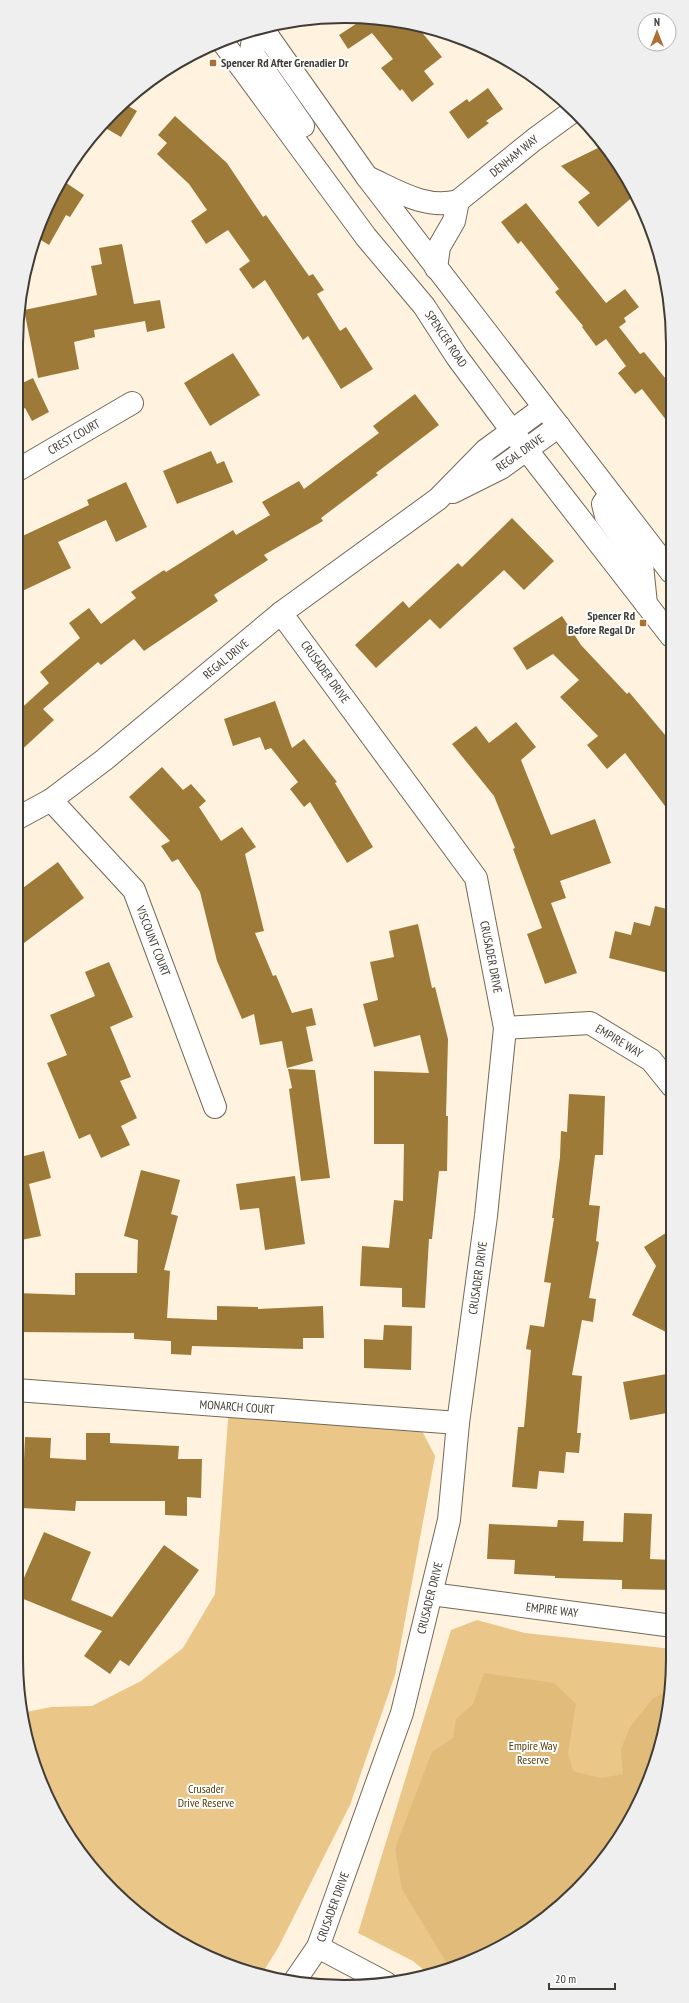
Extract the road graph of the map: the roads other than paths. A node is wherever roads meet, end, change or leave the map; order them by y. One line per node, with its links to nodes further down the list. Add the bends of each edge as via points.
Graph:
1 (266, 34): 4 (street); 6 (street, via 253,39 251,51 363,209)
2 (225, 45): 6 (street, SPENCER ROAD)
3 (569, 114): 5 (street, DENHAM WAY)
4 (367, 178): 5 (street, via 420,201 449,204); 7 (street)
5 (458, 202): 7 (street, via 454,221 439,247)
6 (366, 237): 11 (street, SPENCER ROAD, via 424,306 457,357)
7 (436, 268): 9 (street)
8 (132, 403): 13 (street, CREST COURT)
9 (543, 408): 10 (street); 11 (street, REGAL DRIVE)
10 (559, 426): 12 (street, REGAL DRIVE); 14 (street)
11 (512, 431): 12 (street, SPENCER ROAD); 15 (street, REGAL DRIVE, via 486,450)
12 (526, 449): 15 (street, REGAL DRIVE, via 501,468); 17 (street, SPENCER ROAD)
13 (23, 467)
14 (610, 494): 16 (street); 17 (street, via 603,504 606,516 642,565)
15 (438, 499): 18 (street, REGAL DRIVE)
16 (666, 566)
17 (646, 604): 19 (street, SPENCER ROAD)
18 (281, 613): 20 (street, REGAL DRIVE, via 104,760); 22 (street, CRUSADER DRIVE, via 476,878)
19 (666, 630)
20 (51, 800): 21 (street, REGAL DRIVE); 24 (street, VISCOUNT COURT, via 134,890)
21 (23, 815)
22 (505, 1028): 23 (street, EMPIRE WAY, via 590,1023 651,1060); 26 (street, CRUSADER DRIVE, via 486,1216)
23 (666, 1079)
24 (215, 1107)
25 (23, 1391): 26 (street, MONARCH COURT)
26 (458, 1423): 27 (street, CRUSADER DRIVE, via 449,1520)
27 (431, 1594): 28 (street, EMPIRE WAY); 29 (street, CRUSADER DRIVE, via 402,1713)
28 (666, 1625)
29 (318, 1947): 30 (street, CRUSADER DRIVE); 31 (street)
30 (298, 1976)
31 (376, 1978)

